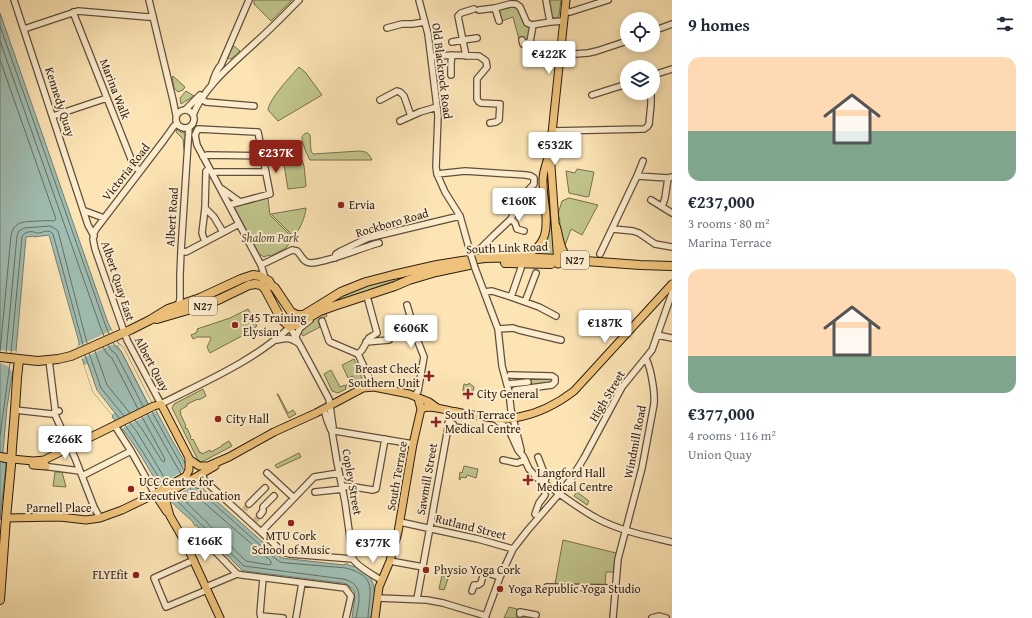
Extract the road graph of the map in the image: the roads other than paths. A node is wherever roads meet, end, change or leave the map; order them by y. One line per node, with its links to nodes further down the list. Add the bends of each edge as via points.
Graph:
1 (14, 0): 21 (street, Kennedy Quay)
2 (149, 0): 12 (street)
3 (248, 0): 31 (street)
4 (299, 0): 33 (street)
5 (420, 0): 15 (street, Old Blackrock Road)
6 (546, 0): 16 (street)
7 (566, 0): 10 (main road)
8 (608, 0): 10 (street, via 570,12)
9 (496, 8): 13 (street); 18 (street, via 516,4 527,23); 23 (street, via 461,13 459,15)
10 (565, 11): 14 (main road)
11 (73, 12): 12 (street); 21 (street); 39 (street, Marina Walk)
12 (153, 16): 41 (street)
13 (499, 21)
14 (564, 21): 16 (street); 28 (main road)
15 (425, 22): 19 (street); 30 (street, Old Blackrock Road)
16 (550, 22): 18 (street)
17 (672, 24): 20 (street)
18 (533, 25): 24 (street, via 530,42 523,44)
19 (387, 28)
20 (660, 28)
21 (24, 29): 49 (street, Kennedy Quay)
22 (477, 38): 23 (street)
23 (463, 40): 25 (street); 29 (street)
24 (522, 40)
25 (452, 42)
26 (620, 43): 28 (street, via 598,51)
27 (452, 55): 29 (street); 30 (street); 35 (street)
28 (561, 55): 55 (main road)
29 (466, 56): 52 (street, via 477,55 486,61 486,69 477,79 478,101 500,105 499,120)
30 (431, 57): 45 (street, Old Blackrock Road)
31 (221, 65): 33 (street); 37 (street)
32 (672, 69): 34 (street)
33 (225, 71): 37 (street)
34 (660, 73)
35 (452, 75)
36 (620, 86): 38 (street)
37 (210, 87): 40 (street)
38 (592, 95)
39 (107, 98): 49 (street); 61 (street, Marina Walk, via 133,164)
40 (200, 98): 44 (street, via 206,102); 46 (street); 48 (street)
41 (173, 100): 46 (street); 47 (street)
42 (380, 100): 50 (street, via 400,92)
43 (652, 100): 55 (street, via 649,124 644,129)
44 (254, 106)
45 (437, 107): 50 (street); 64 (street, Old Blackrock Road)
46 (184, 110): 47 (street); 48 (street, via 190,111)
47 (176, 115): 53 (street)
48 (193, 115): 54 (street, via 193,123)
49 (53, 116): 73 (street, Kennedy Quay)
50 (411, 116): 51 (street)
51 (400, 121)
52 (490, 123)
53 (177, 124): 54 (street); 61 (street, Victoria Road)
54 (188, 129): 56 (street); 87 (street, Albert Road)
55 (552, 131): 57 (main road)
56 (195, 135): 58 (street, via 198,129 258,132); 59 (street)
57 (550, 152): 79 (main road); 90 (main road, via 543,179 545,234 538,247 529,254)
58 (264, 156): 59 (street); 63 (street)
59 (203, 157): 62 (street)
60 (643, 161): 65 (street)
61 (140, 171): 76 (street, Victoria Road)
62 (211, 171): 63 (street); 67 (street); 72 (street, via 206,171)
63 (266, 172): 69 (street, via 270,194)
64 (437, 174): 75 (street, Old Blackrock Road); 77 (street, via 465,171 531,176 534,182 520,199)
65 (637, 176): 66 (street); 80 (street)
66 (670, 177): 71 (street)
67 (220, 188): 69 (street); 70 (street)
68 (651, 200): 71 (street)
69 (240, 202): 70 (street)
70 (229, 205): 78 (street)
71 (662, 207): 74 (street)
72 (205, 208): 82 (street); 84 (street, via 202,233)
73 (85, 211): 76 (street); 83 (street, Kennedy Quay)
74 (672, 213)
75 (460, 216): 88 (street, Old Blackrock Road); 91 (street, Rockboro Road, via 368,238 336,254)
76 (104, 218): 83 (street, Victoria Road)
77 (510, 219): 81 (street, via 515,222 517,229); 88 (street, via 480,249)
78 (239, 224): 82 (street); 94 (street)
79 (556, 227): 92 (highway, N27, via 563,252); 93 (main road)
80 (613, 229): 86 (street, via 633,231 655,244); 89 (street)
81 (524, 231)
82 (223, 232): 84 (street)
83 (94, 236): 115 (street, Albert Quay East)
84 (205, 242): 87 (street, via 186,252)
85 (379, 243): 91 (street)
86 (672, 247)
87 (181, 251): 107 (street, Albert Road)
88 (471, 254): 102 (street, Old Blackrock Road, bridge)
89 (600, 254)
90 (519, 257): 93 (highway, South Link Road / N27); 109 (highway, South Link Road / N27, via 478,259 393,274 340,292)
91 (335, 258): 94 (street, via 309,263 294,250)
92 (572, 260): 93 (highway, South Link Road / N27); 95 (highway, South Link Road / N27)
93 (558, 261): 97 (highway, N27); 110 (highway, N27, via 478,263 436,272 334,306)
94 (261, 265): 99 (street); 99 (street, via 258,270)
95 (672, 266)
96 (521, 268): 103 (street)
97 (672, 270)
98 (536, 273): 105 (street)
99 (261, 277): 100 (highway); 107 (highway, N27, via 249,276)
100 (271, 284): 109 (highway, via 291,312 297,315); 113 (highway)
101 (672, 285): 108 (street, High Street); 144 (main road, via 574,391 544,410)
102 (484, 292): 103 (street, via 492,291); 114 (street, Old Blackrock Road)
103 (511, 297): 105 (street)
104 (368, 300): 122 (street, via 377,333)
105 (525, 302): 111 (street)
106 (407, 305): 135 (street, via 424,357)
107 (178, 309): 113 (highway, N27, via 213,302 253,284 265,289 281,319); 115 (highway, N27)
108 (669, 310): 116 (street, High Street)
109 (304, 314): 113 (highway, N27)
110 (313, 316): 113 (highway, N27); 117 (street, via 300,328)
111 (556, 316)
112 (322, 321): 124 (street, via 330,342)
113 (290, 327): 117 (street, Copley Street); 121 (street)
114 (498, 328): 120 (street, via 513,328); 131 (street, Old Blackrock Road, via 502,366)
115 (121, 335): 128 (highway, N27, via 80,353); 136 (street, Albert Quay, via 130,347)
116 (657, 335): 118 (street); 127 (street, High Street)
117 (296, 336): 123 (street, Copley Street)
118 (672, 338)
119 (389, 340): 122 (street)
120 (561, 340)
121 (274, 341): 123 (street, via 287,338); 136 (street, via 218,375)
122 (366, 342): 124 (street)
123 (300, 344): 137 (street, Copley Street, via 329,398)
124 (358, 354): 132 (street)
125 (0, 357): 126 (highway, N27)
126 (17, 359): 128 (highway, N27); 140 (highway)
127 (646, 359): 172 (street, High Street, via 622,387 584,458); 184 (street, Windmill Road, via 654,404 642,468)
128 (49, 360): 142 (street)
129 (510, 376): 130 (street)
130 (528, 379): 131 (street); 133 (street); 133 (street, via 553,376 555,378 552,385)
131 (507, 384): 144 (street, Old Blackrock Road)
132 (372, 387): 135 (main road); 137 (main road, via 363,388)
133 (528, 388): 134 (street)
134 (515, 390)
135 (417, 397): 138 (main road); 139 (main road, South Terrace)
136 (157, 405): 146 (main road); 159 (main road)
137 (327, 407): 148 (street, Copley Street, via 327,420); 155 (main road)
138 (436, 407): 139 (main road); 141 (main road)
139 (421, 409): 151 (main road, South Terrace)
140 (15, 410): 142 (street, via 52,414); 157 (highway, via 12,447)
141 (451, 411): 143 (main road); 145 (street, Sawmill Street)
142 (57, 412): 153 (street, via 56,417)
143 (494, 418): 144 (main road); 158 (street, via 509,430)
144 (513, 418): 158 (street, Old Blackrock Road)
145 (451, 424): 147 (street); 183 (street, Sawmill Street)
146 (117, 425): 153 (main road); 154 (street)
147 (480, 431)
148 (332, 432): 149 (street); 152 (street, Copley Street)
149 (342, 432): 150 (street); 152 (street)
150 (385, 439): 151 (street); 168 (street, via 376,489)
151 (413, 444): 182 (main road, South Terrace)
152 (334, 446): 164 (street, Copley Street)
153 (70, 447): 161 (main road); 162 (street)
154 (131, 451): 162 (street); 171 (street)
155 (229, 457): 159 (main road, via 204,467); 165 (main road)
156 (538, 457): 166 (street, via 546,478)
157 (6, 458): 161 (main road, via 21,462); 180 (highway)
158 (524, 458): 160 (street, via 517,463); 166 (street, via 529,469)
159 (189, 460): 170 (main road, via 186,476)
160 (503, 460)
161 (45, 463): 162 (street, via 50,467)
162 (81, 473): 181 (street)
163 (267, 473): 175 (street)
164 (339, 473): 168 (street, Copley Street); 175 (street, via 314,477)
165 (202, 474): 170 (main road); 185 (street, via 205,481 254,522)
166 (544, 483): 172 (street)
167 (265, 488): 176 (street)
168 (342, 488): 169 (street); 189 (street, Copley Street)
169 (315, 492)
170 (164, 493): 171 (main road, Parnell Place); 178 (main road)
171 (155, 494): 178 (main road); 181 (main road, Parnell Place)
172 (559, 494): 179 (street, High Street); 184 (street, via 599,520)
173 (545, 495): 179 (street, via 535,514)
174 (274, 496): 177 (street, via 263,507)
175 (294, 498): 185 (street)
176 (250, 504)
177 (260, 515)
178 (170, 516): 190 (main road)
179 (539, 517): 188 (street, High Street)
180 (6, 518): 181 (main road, Parnell Place); 204 (highway)
181 (100, 518)
182 (400, 522): 183 (street, Rutland Street); 191 (main road, South Terrace)
183 (430, 529): 188 (street, Rutland Street); 192 (street, Sawmill Street)
184 (626, 530): 186 (street); 200 (street, Windmill Road, via 618,560)
185 (261, 532): 189 (street, via 287,554)
186 (672, 542)
187 (213, 549): 193 (street)
188 (513, 549): 194 (street, High Street)
189 (353, 559): 196 (street)
190 (194, 560): 199 (main road); 199 (street, via 154,578 166,607)
191 (392, 561): 192 (street); 196 (main road, South Terrace)
192 (423, 567): 203 (street, Sawmill Street)
193 (237, 574): 195 (street); 199 (street)
194 (500, 577): 201 (street, via 484,572 481,583 476,584); 208 (street, High Street)
195 (263, 578): 197 (street); 207 (street)
196 (381, 580): 202 (main road, South Terrace)
197 (302, 583): 211 (street); 212 (street, via 347,589 350,596)
198 (547, 586): 200 (street)
199 (206, 588): 209 (main road)
200 (615, 588): 214 (street, Windmill Road)
201 (472, 591)
202 (378, 598): 203 (street); 213 (main road, South Terrace)
203 (417, 599): 208 (street, via 443,603)
204 (0, 600)
205 (520, 614): 206 (street)
206 (534, 616)
207 (261, 617): 210 (street)
208 (486, 617)
209 (220, 618)
210 (283, 618)
211 (296, 618)
212 (346, 618)
213 (375, 618)
214 (613, 618)
215 (652, 618): 216 (street)
216 (666, 618)

